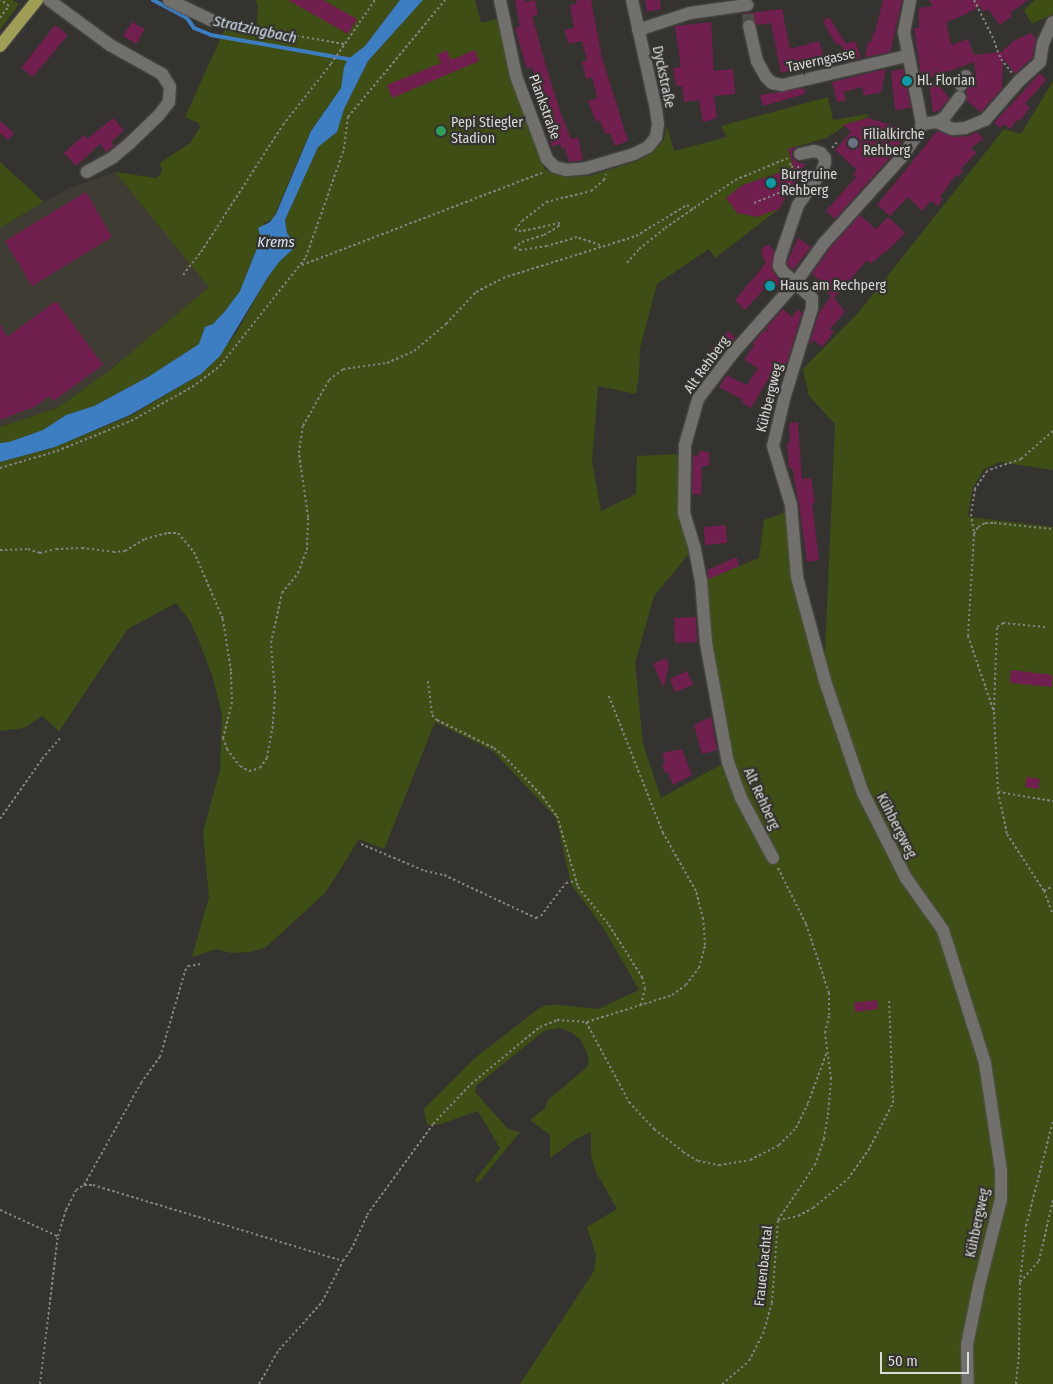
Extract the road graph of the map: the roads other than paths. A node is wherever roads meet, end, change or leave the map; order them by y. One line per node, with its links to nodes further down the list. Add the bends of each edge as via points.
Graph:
1 (37, 0): 11 (main road)
2 (49, 0): 18 (street, via 110,45 162,74 170,87 169,102 159,115 130,143)
3 (169, 0): 8 (street)
4 (500, 0): 17 (street, Plankstraße, via 516,76 547,159 552,165 566,170)
5 (632, 0): 10 (street, Dyckstraße)
6 (910, 0): 12 (street, via 904,32)
7 (748, 11): 10 (street, via 690,14); 12 (street, Taverngasse, via 757,61 772,83 782,85)
8 (211, 20)
9 (1053, 22): 14 (street, via 1040,62 985,120 953,129)
10 (638, 30): 17 (street, Dyckstraße, via 656,109 656,137 648,147)
11 (0, 46)
12 (907, 56): 15 (street)
13 (962, 86): 14 (street, via 944,118)
14 (937, 122): 15 (street)
15 (922, 124): 19 (street, Alt Rehberg, via 902,157 824,243)
16 (794, 157): 19 (street, Kühbergweg, via 814,151 825,158 822,171 798,204 780,258 779,266)
17 (609, 162)
18 (87, 172)
19 (796, 282): 20 (street, Alt Rehberg, via 732,354 698,399 685,445 684,512 701,581 706,643 728,763 741,798); 21 (street, Kühbergweg, via 812,298 812,308 773,446 791,505 797,577 824,681 863,793 906,878 943,930 976,1033 992,1112 1001,1170 1001,1199 967,1345)
20 (773, 858)
21 (968, 1384)

